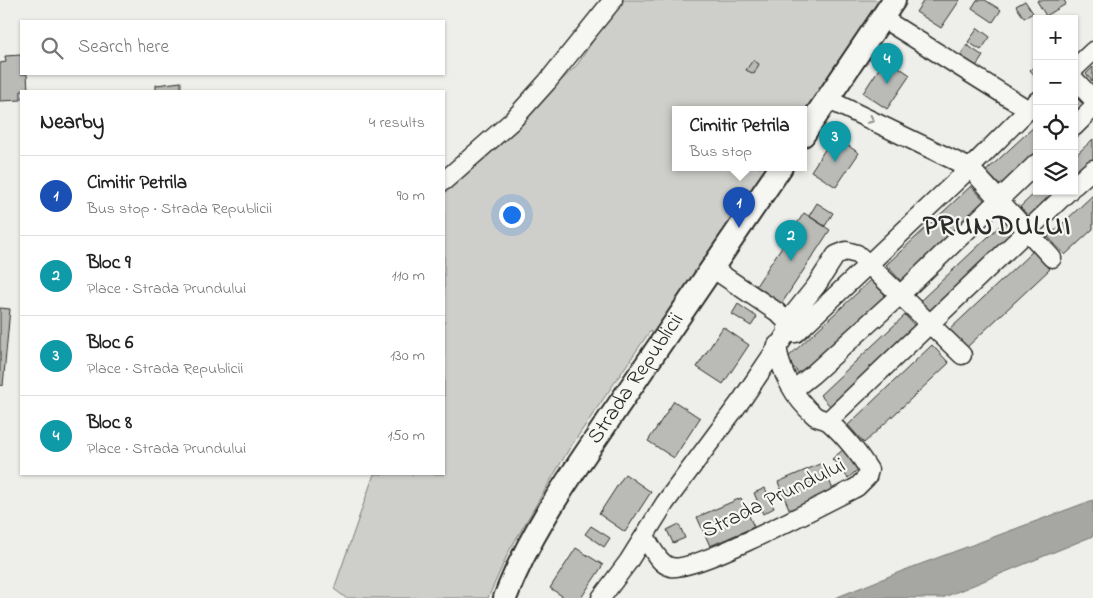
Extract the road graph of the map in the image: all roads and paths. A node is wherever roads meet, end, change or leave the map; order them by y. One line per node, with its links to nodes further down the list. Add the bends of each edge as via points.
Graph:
1 (613, 0): 16 (street, via 512,121)
2 (888, 9): 6 (main road); 8 (street)
3 (1093, 51): 4 (street)
4 (1078, 65)
5 (1078, 83): 7 (street)
6 (827, 99): 11 (main road); 12 (street, one-way to 12)
7 (1093, 99)
8 (1032, 105): 12 (street)
9 (1093, 108): 10 (street)
10 (1078, 123)
11 (807, 128)
12 (970, 168): 19 (street); 22 (street)
13 (1033, 168): 19 (street)
14 (1093, 169): 17 (street)
15 (778, 171): 23 (main road, Strada Republicii)
16 (445, 180)
17 (1078, 182)
18 (1065, 195): 20 (street, Strada Prundului)
19 (1000, 200): 20 (street); 24 (street)
20 (1027, 230): 21 (street); 25 (street, Strada Prundului)
21 (1052, 258)
22 (868, 264): 24 (street); 26 (street, via 796,333); 26 (street, via 857,254 846,251 836,255)
23 (712, 268): 26 (street, via 777,312); 31 (main road, Strada Republicii, via 545,516 520,560)
24 (900, 295): 25 (street); 28 (street)
25 (929, 323): 27 (street); 29 (street, Strada Prundului)
26 (784, 333): 28 (street, Strada Prundului, via 779,362); 30 (street, via 743,398)
27 (962, 355)
28 (793, 390): 29 (street, Strada Prundului, via 817,418)
29 (828, 421): 30 (street, Strada Prundului, via 860,455 869,470 867,478 857,487 752,539 686,566 672,567 663,562)
30 (645, 536): 32 (street)
31 (504, 598)
32 (601, 598)

